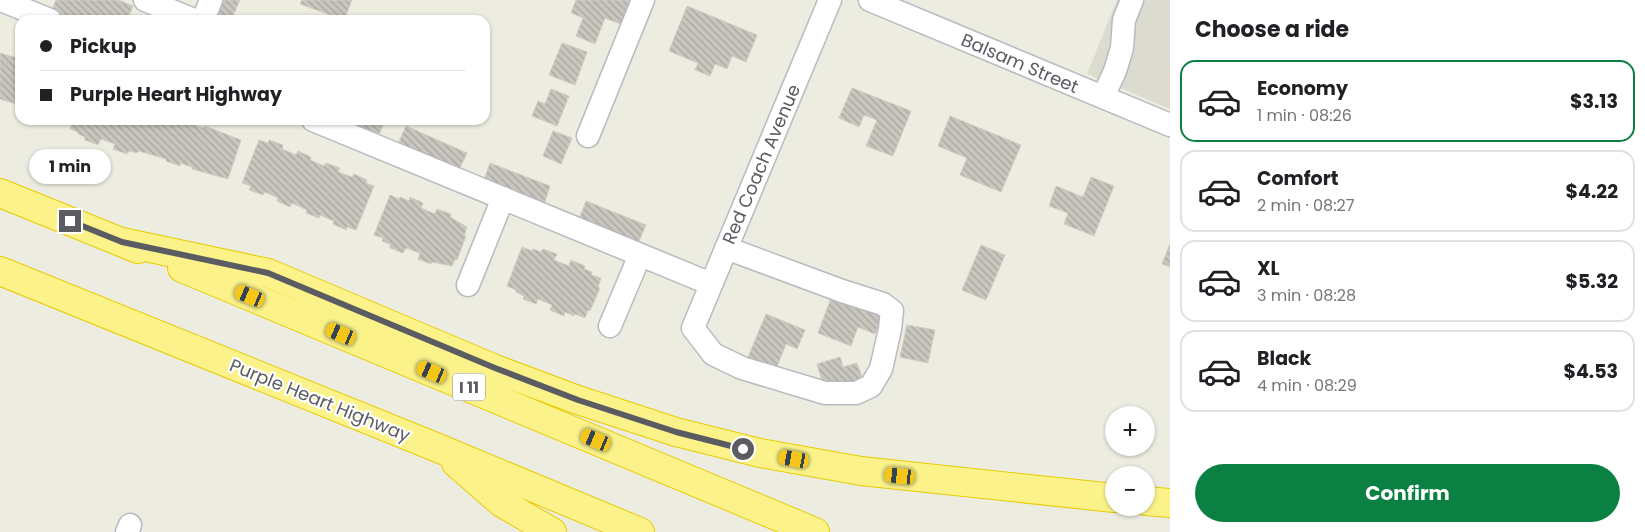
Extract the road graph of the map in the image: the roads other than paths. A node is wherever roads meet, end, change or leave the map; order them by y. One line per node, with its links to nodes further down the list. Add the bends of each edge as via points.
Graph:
1 (1, 0): 8 (street)
2 (145, 0): 9 (street)
3 (211, 0): 10 (street)
4 (643, 0): 14 (street)
5 (830, 0): 18 (street, Red Coach Avenue)
6 (870, 0): 11 (street, Balsam Street)
7 (1132, 0): 11 (street, via 1124,20 1122,48)
8 (38, 15)
9 (182, 15)
10 (205, 15)
11 (1103, 98): 13 (street, Balsam Street)
12 (325, 125): 16 (street)
13 (1170, 125)
14 (588, 136)
15 (0, 193): 17 (highway, I 11)
16 (502, 198): 19 (street); 22 (street)
17 (122, 242): 25 (highway, via 268,273 495,368 578,400 676,432 760,453 861,471); 30 (highway, I 11)
18 (726, 248): 21 (street, Red Coach Avenue); 21 (street, Red Coach Avenue, via 883,304 892,311 881,369 871,386 856,393 825,393 742,368 713,354 693,328)
19 (640, 255): 21 (street); 23 (street)
20 (0, 271): 24 (highway, Purple Heart Highway)
21 (711, 284)
22 (468, 285)
23 (610, 326)
24 (438, 448): 28 (highway, via 502,503); 29 (highway, Purple Heart Highway)
25 (1105, 497)
26 (1155, 502): 27 (highway)
27 (1170, 503)
28 (552, 532)
29 (640, 532)
30 (815, 532)

